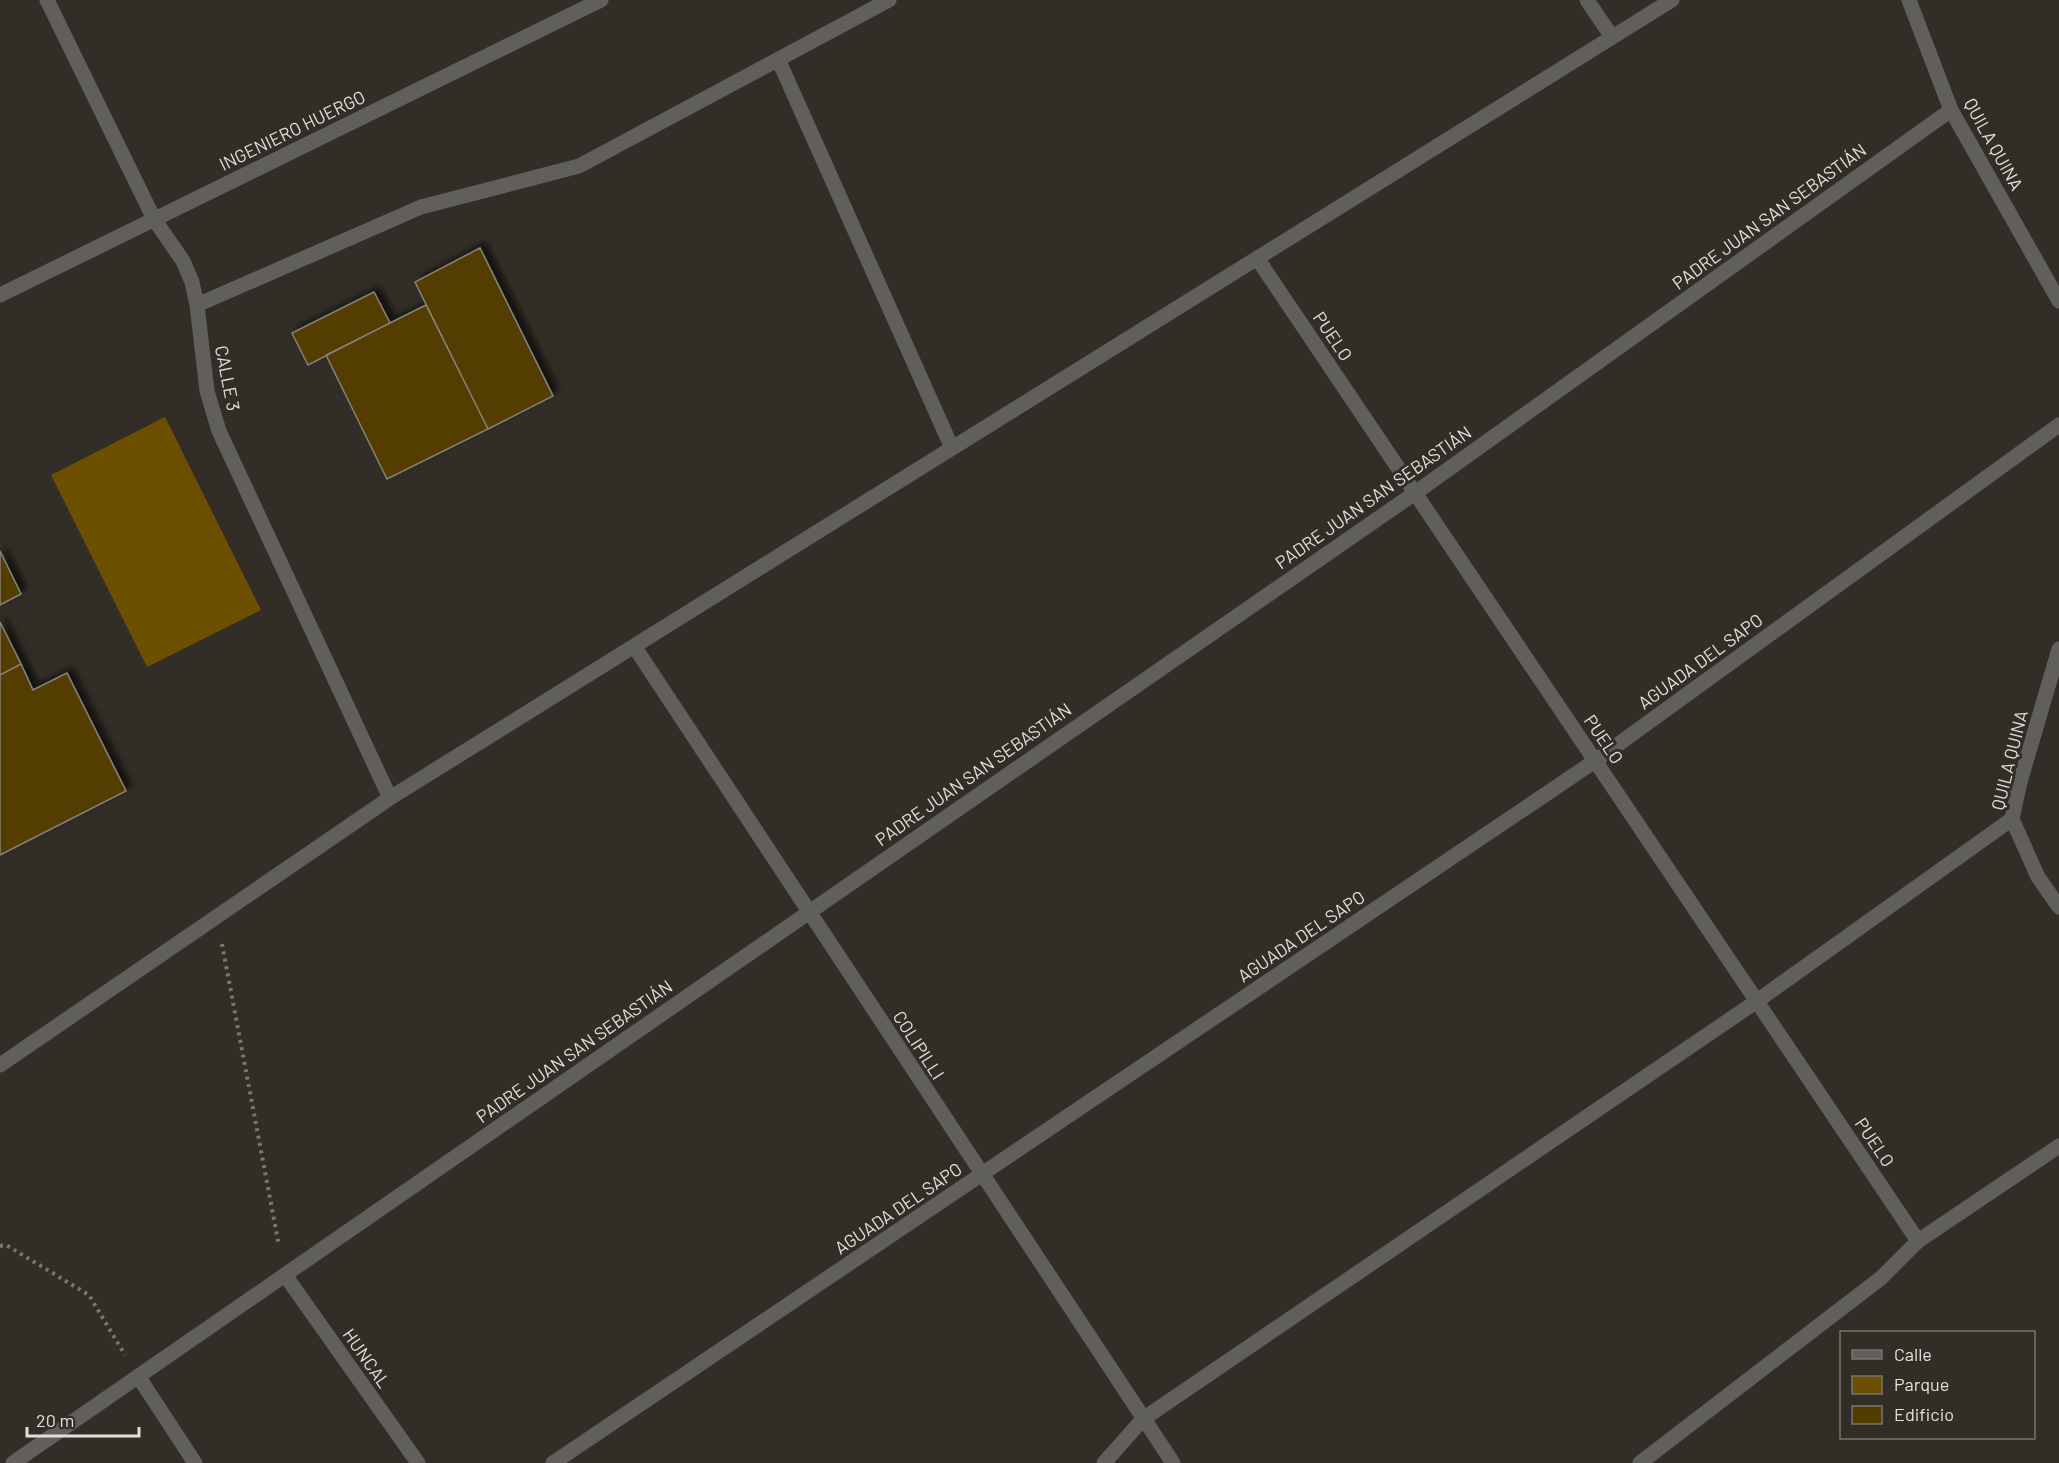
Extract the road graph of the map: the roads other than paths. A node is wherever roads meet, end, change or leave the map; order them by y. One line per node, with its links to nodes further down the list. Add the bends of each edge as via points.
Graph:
1 (47, 0): 10 (street, CALLE 3)
2 (601, 0): 10 (street, INGENIERO HUERGO)
3 (889, 0): 8 (street)
4 (1587, 0): 7 (street)
5 (1672, 0): 7 (street)
6 (1909, 0): 9 (street, QUILA QUINA)
7 (1612, 37): 11 (street)
8 (778, 59): 14 (street, via 579,166 421,207); 16 (street)
9 (1951, 110): 13 (street, QUILA QUINA); 17 (street, PADRE JUAN SAN SEBASTIÁN)
10 (154, 219): 12 (street, INGENIERO HUERGO); 14 (street, CALLE 3, via 183,261)
11 (1257, 258): 16 (street); 17 (street, PUELO)
12 (0, 295)
13 (2059, 301)
14 (197, 305): 21 (street, CALLE 3, via 207,391 219,431)
15 (2059, 425): 20 (street, AGUADA DEL SAPO)
16 (952, 448): 18 (street)
17 (1415, 493): 20 (street, PUELO); 24 (street, PADRE JUAN SAN SEBASTIÁN)
18 (634, 646): 21 (street); 24 (street, COLIPILLI)
19 (2059, 649): 22 (street, QUILA QUINA)
20 (1595, 761): 25 (street, PUELO); 28 (street, AGUADA DEL SAPO)
21 (390, 798): 26 (street)
22 (2012, 819): 23 (street, QUILA QUINA, via 2038,877); 25 (street)
23 (2059, 907)
24 (808, 912): 28 (street, COLIPILLI); 30 (street, PADRE JUAN SAN SEBASTIÁN)
25 (1757, 1001): 29 (street, PUELO); 32 (street)
26 (0, 1065)
27 (2059, 1146): 29 (street)
28 (981, 1175): 32 (street, COLIPILLI); 36 (street, AGUADA DEL SAPO)
29 (1918, 1241): 39 (street, via 1881,1278)
30 (285, 1275): 31 (street, PADRE JUAN SAN SEBASTIÁN); 35 (street, HUNCAL)
31 (138, 1376): 33 (street, PADRE JUAN SAN SEBASTIÁN); 34 (street)
32 (1143, 1419): 37 (street); 38 (street, COLIPILLI)
33 (13, 1463)
34 (195, 1463)
35 (418, 1463)
36 (553, 1463)
37 (1104, 1463)
38 (1173, 1463)
39 (1640, 1463)

